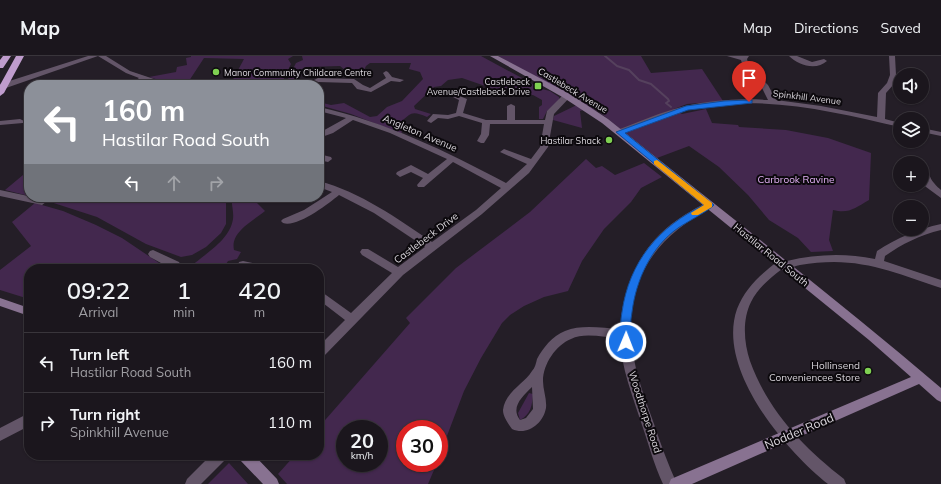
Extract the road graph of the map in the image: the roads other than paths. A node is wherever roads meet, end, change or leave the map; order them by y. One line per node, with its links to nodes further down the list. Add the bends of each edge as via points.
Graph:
1 (7, 56): 11 (highway)
2 (20, 56): 21 (highway)
3 (95, 56): 14 (street)
4 (101, 56): 13 (street, via 120,68)
5 (493, 56): 24 (street, Castlebeck Avenue)
6 (730, 56): 9 (street)
7 (792, 56): 10 (street, via 813,65)
8 (892, 56): 36 (street, via 893,75 890,84 882,93)
9 (745, 58): 27 (street, via 746,67 766,87)
10 (824, 61)
11 (0, 66)
12 (321, 71): 17 (street)
13 (144, 78): 15 (street); 16 (street)
14 (27, 80)
15 (141, 80)
16 (151, 80)
17 (318, 80)
18 (400, 80): 22 (street, via 388,76)
19 (24, 81): 21 (street)
20 (324, 83): 22 (street, via 354,81)
21 (2, 89)
22 (371, 90): 23 (street)
23 (376, 96)
24 (567, 96): 26 (street, Castlebeck Avenue); 29 (street, Castlebeck Drive)
25 (457, 97): 31 (street, via 463,100)
26 (577, 102): 29 (street); 42 (street, Castlebeck Avenue)
27 (773, 102): 36 (street, Spinkhill Avenue, via 831,110); 42 (street, Spinkhill Avenue, via 732,102 686,108)
28 (511, 106): 35 (street)
29 (554, 109): 38 (street, Castlebeck Drive, via 548,117)
30 (324, 110): 32 (street, Angleton Avenue)
31 (459, 114): 34 (street, via 448,117 436,116); 37 (street)
32 (351, 118): 43 (street); 47 (street, Angleton Avenue, via 406,138)
33 (20, 121): 39 (street)
34 (431, 121)
35 (511, 121): 37 (street); 38 (street)
36 (882, 121): 40 (street, Spinkhill Avenue)
37 (486, 122): 45 (street, via 485,135)
38 (548, 122): 48 (street, Castlebeck Drive, via 544,147)
39 (0, 123)
40 (893, 123)
41 (929, 131): 44 (street)
42 (620, 132): 59 (street, Hastilar Road South)
43 (324, 134)
44 (941, 134)
45 (481, 141)
46 (504, 152): 48 (street)
47 (452, 159): 50 (street); 54 (street, Angleton Avenue)
48 (533, 163): 54 (street, Castlebeck Drive)
49 (400, 174): 50 (street, via 411,168)
50 (429, 178): 51 (street)
51 (421, 185)
52 (929, 185): 57 (street)
53 (324, 186): 55 (street)
54 (508, 188): 62 (street, Castlebeck Drive)
55 (339, 190): 60 (street, via 303,221); 62 (street, via 395,220)
56 (0, 193): 58 (street)
57 (941, 195)
58 (24, 198)
59 (710, 205): 67 (street, Hastilar Road South); 74 (street, Woodthorpe Road, via 674,227 649,253 638,272 631,292)
60 (286, 221)
61 (941, 227): 65 (street, via 914,234 898,242 880,254)
62 (431, 246): 68 (street, Castlebeck Drive)
63 (363, 251): 68 (street)
64 (153, 254): 66 (street)
65 (879, 263): 67 (street, via 839,257 803,260); 69 (street)
66 (173, 264)
67 (784, 265): 77 (street, Hastilar Road South); 81 (street, via 763,279 744,304 739,331 747,373 768,412)
68 (399, 272): 73 (street, Castlebeck Drive)
69 (941, 284)
70 (324, 298): 73 (street)
71 (0, 302): 72 (street)
72 (24, 310)
73 (351, 319): 75 (street, Castlebeck Drive)
74 (626, 334): 76 (street, via 567,335 552,347); 86 (street, Woodthorpe Road, via 629,362 637,393)
75 (324, 348)
76 (537, 374)
77 (921, 378): 78 (street, Hastilar Road South); 81 (street, Nodder Road)
78 (941, 396)
79 (24, 422): 80 (street)
80 (0, 435)
81 (787, 436): 86 (street, Nodder Road); 87 (street)
82 (215, 460): 84 (street)
83 (250, 460): 85 (street)
84 (192, 484)
85 (272, 484)
86 (677, 484)
87 (839, 484)

